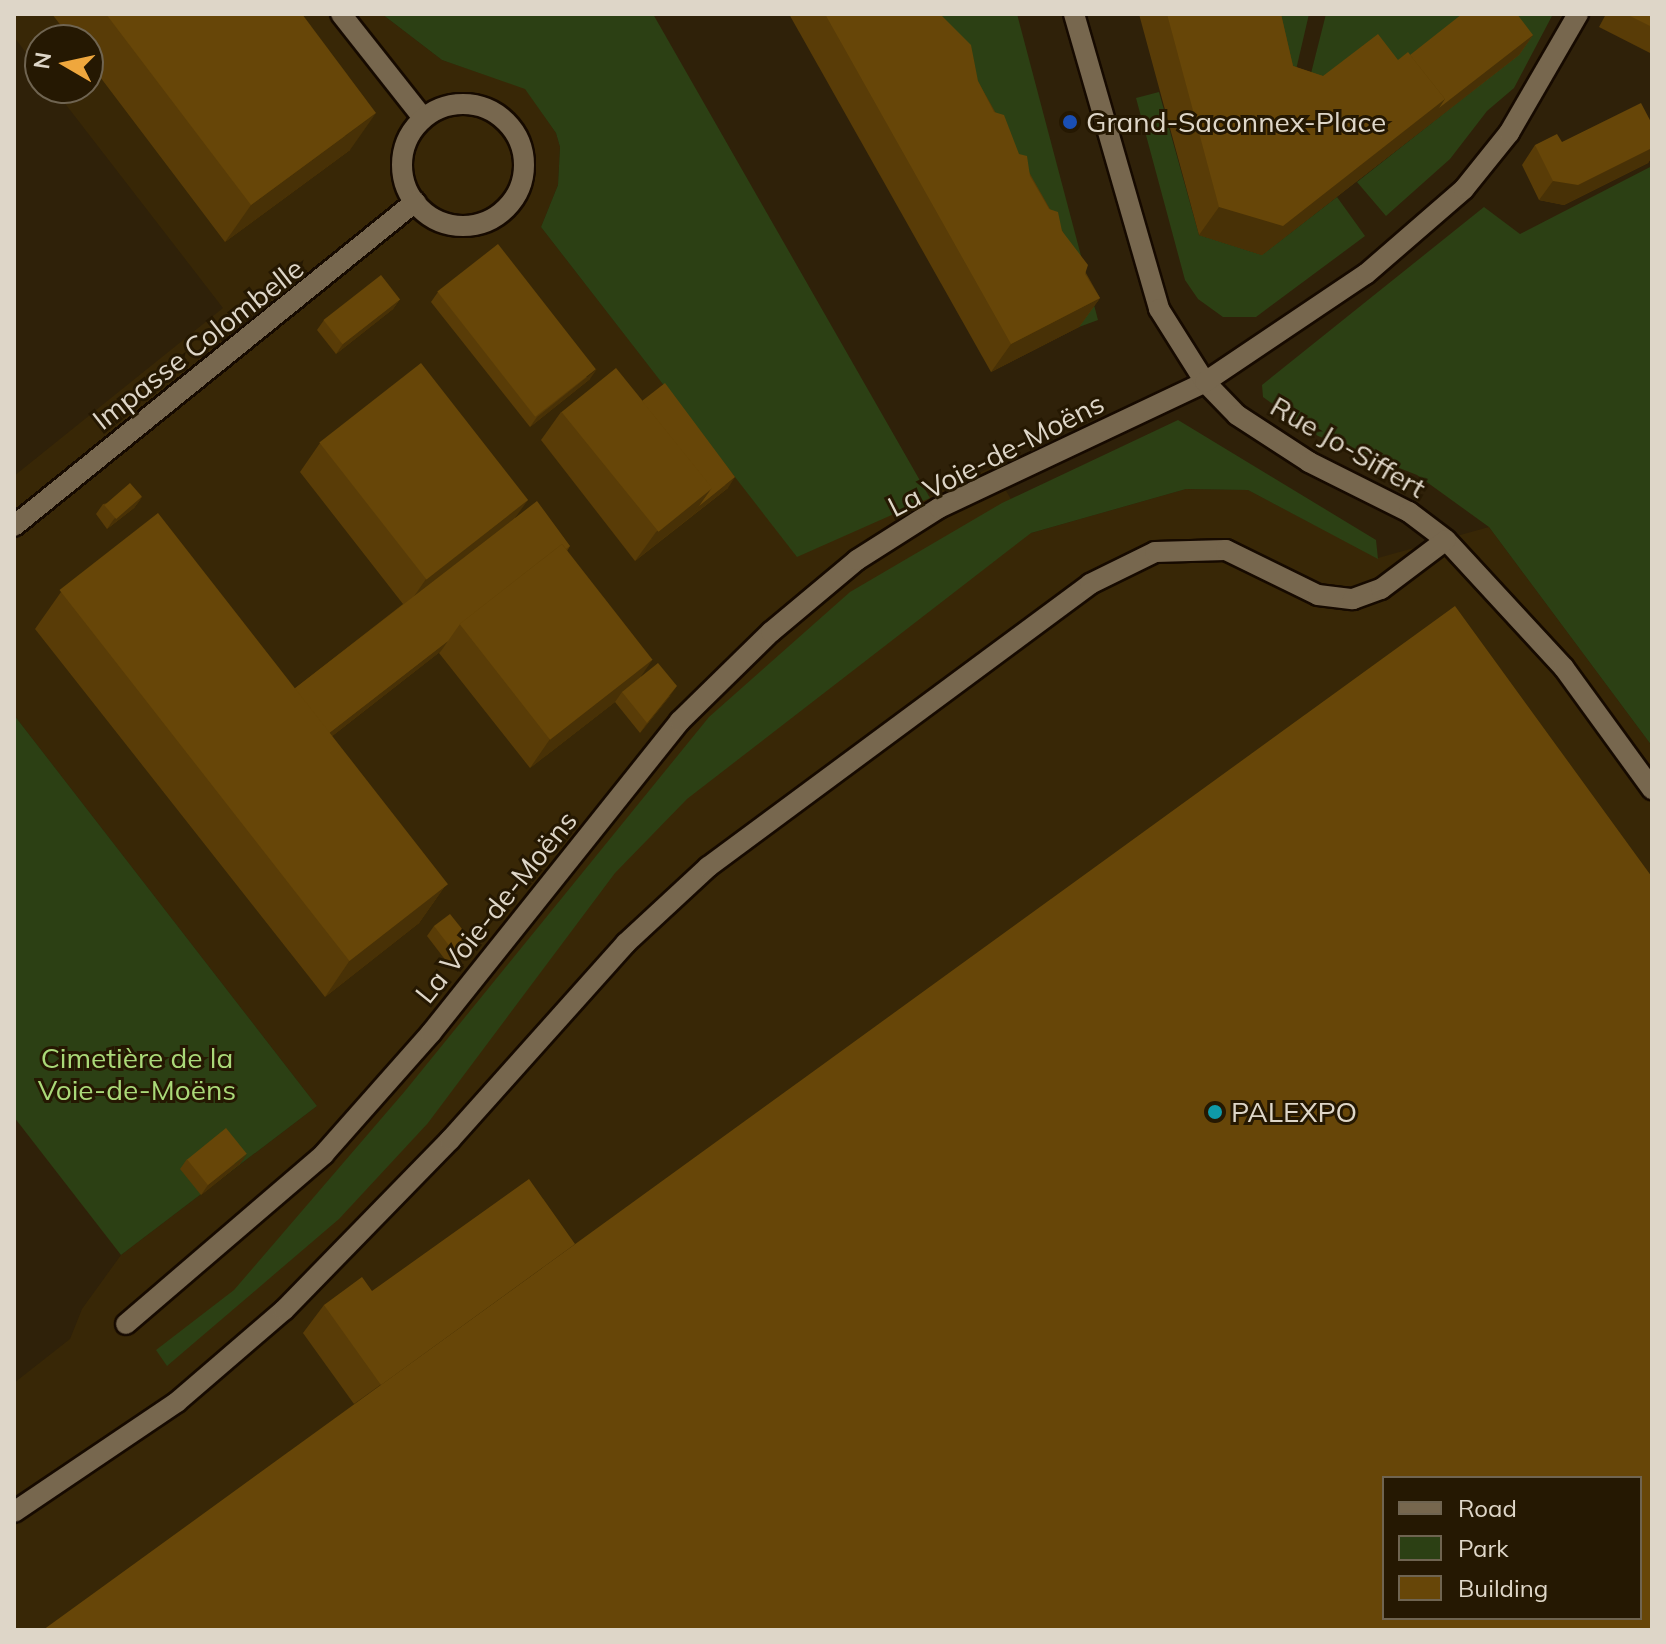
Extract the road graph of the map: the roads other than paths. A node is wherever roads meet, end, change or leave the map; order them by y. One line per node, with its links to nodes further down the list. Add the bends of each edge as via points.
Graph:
1 (341, 14): 4 (street)
2 (1074, 14): 6 (street, Rue Jo-Siffert, via 1159,309)
3 (1578, 14): 6 (street, La Voie-de-Moëns, via 1509,133 1464,189 1366,274)
4 (423, 118): 5 (street, via 403,152 404,180); 5 (street, via 452,104 493,111 518,139 522,180 497,216 464,226 445,223)
5 (415, 202): 7 (street, Impasse Colombelle)
6 (1205, 382): 8 (street, Rue Jo-Siffert, via 1237,415 1309,462 1409,512); 10 (street, La Voie-de-Moëns, via 939,508 857,560 771,632 680,721 441,1021 324,1154)
7 (14, 526)
8 (1446, 540): 9 (street, Rue Jo-Siffert, via 1564,668); 11 (street, via 1381,589 1353,599 1318,595 1226,550 1155,552 1090,584 708,867 626,943 450,1140 284,1310 177,1402)
9 (1652, 789)
10 (126, 1324)
11 (14, 1512)

